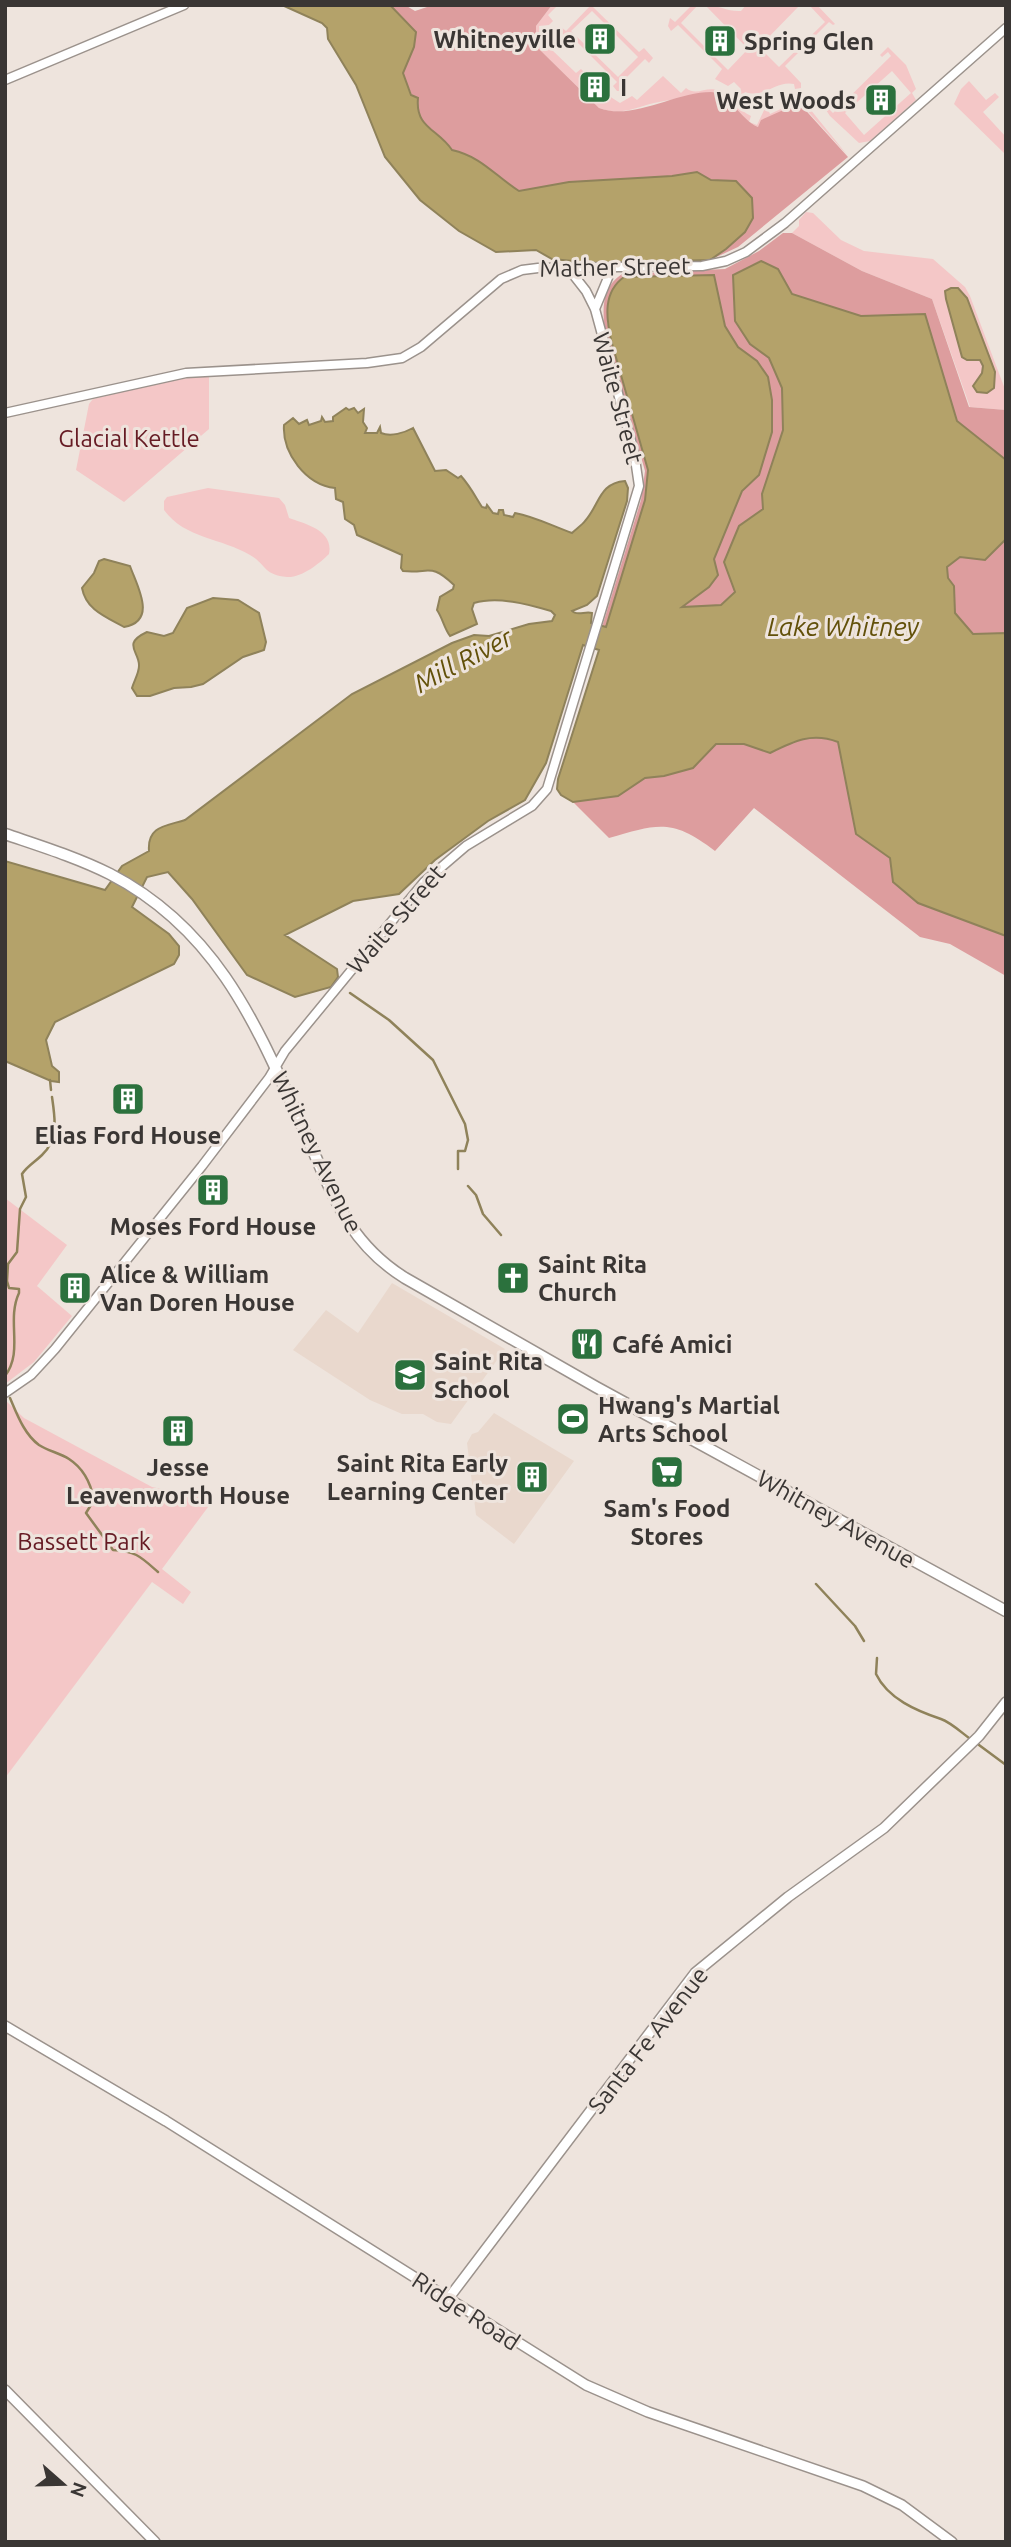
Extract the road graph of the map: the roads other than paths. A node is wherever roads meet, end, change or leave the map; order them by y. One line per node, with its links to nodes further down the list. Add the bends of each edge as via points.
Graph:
1 (184, 5): 3 (street)
2 (1006, 28): 5 (street, Mather Street, via 746,252 715,264)
3 (5, 80)
4 (568, 268): 5 (street, Mather Street); 6 (street, Waite Street); 7 (street, Mather Street, via 531,268 501,279 402,358 186,373)
5 (612, 268): 6 (street, Waite Street)
6 (595, 309): 9 (street, Waite Street, via 639,486 544,794 431,875)
7 (5, 413)
8 (5, 834): 9 (main road, Whitney Avenue, via 111,875 185,928 242,1000)
9 (275, 1068): 10 (street, Waite Street, via 55,1349 31,1375); 11 (main road, Whitney Avenue, via 346,1220 388,1267 596,1387)
10 (5, 1393)
11 (1006, 1611)
12 (1006, 1702): 14 (main road, Santa Fe Avenue, via 979,1736 884,1828 788,1897 695,1973)
13 (5, 2026): 14 (main road, Ridge Road, via 166,2121)
14 (448, 2299): 17 (main road, Ridge Road, via 595,2390 863,2486 902,2505)
15 (5, 2390): 16 (main road)
16 (155, 2542)
17 (952, 2542)

